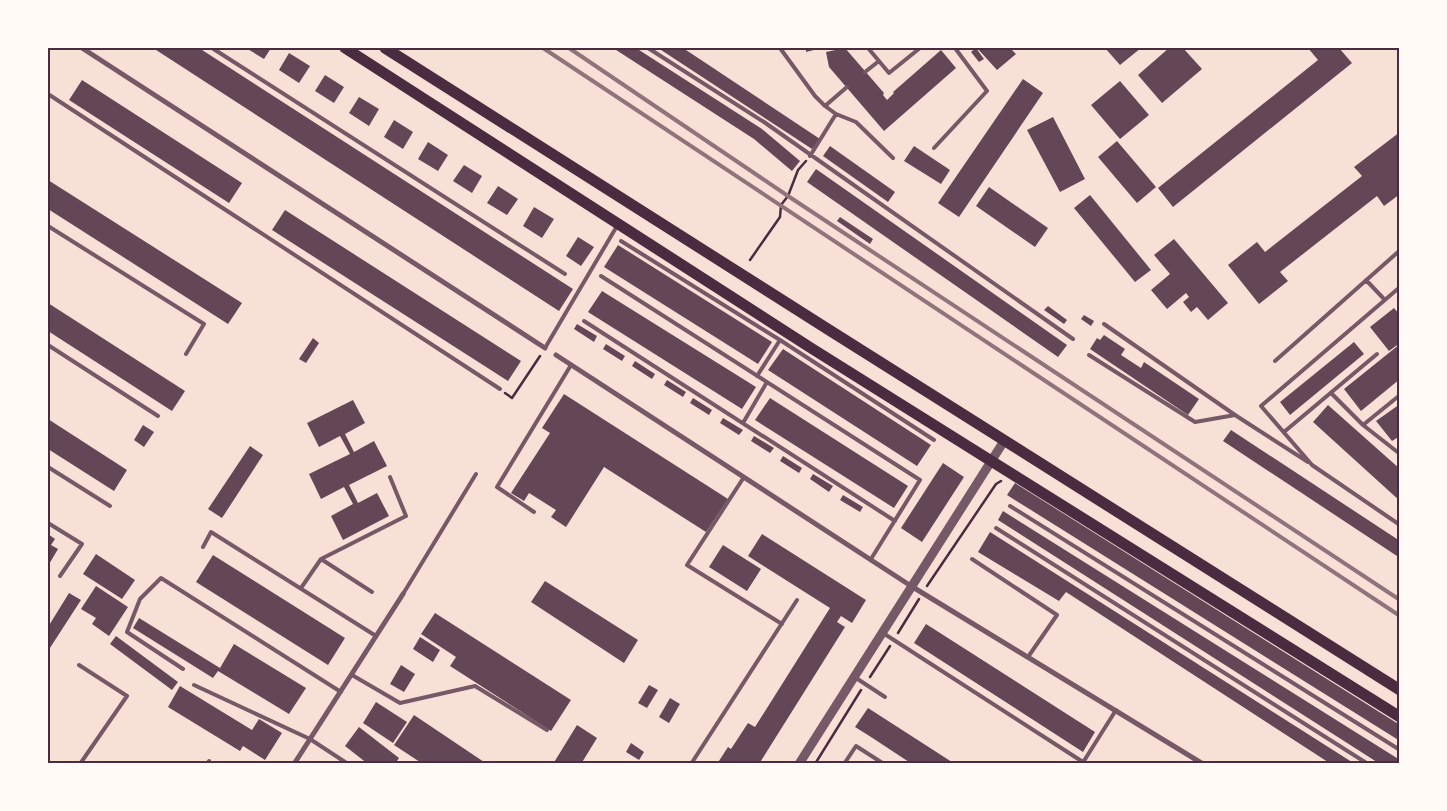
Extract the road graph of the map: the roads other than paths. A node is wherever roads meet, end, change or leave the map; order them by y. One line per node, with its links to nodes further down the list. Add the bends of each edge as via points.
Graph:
1 (82, 48): 33 (street)
2 (212, 48): 23 (lane)
3 (345, 48): 19 (main road)
4 (385, 48): 51 (main road)
5 (648, 48): 17 (lane, via 764,122)
6 (780, 48): 14 (lane)
7 (868, 48): 10 (lane)
8 (920, 48): 10 (lane, via 889,73)
9 (955, 48): 16 (lane, via 987,91)
10 (879, 61): 11 (lane)
11 (866, 72)
12 (847, 87): 14 (lane)
13 (48, 94): 42 (lane)
14 (825, 106): 15 (lane)
15 (836, 114): 17 (lane); 18 (lane, via 856,122)
16 (934, 148)
17 (810, 156): 30 (lane)
18 (893, 158)
19 (618, 224): 33 (lane); 55 (main road)
20 (48, 226): 34 (lane, via 204,324)
21 (621, 241): 31 (lane)
22 (1398, 252): 25 (lane)
23 (565, 274)
24 (601, 276): 40 (lane)
25 (1366, 280): 27 (lane); 38 (lane)
26 (1400, 287): 27 (lane)
27 (1384, 299): 49 (lane, via 1261,406)
28 (584, 320): 47 (lane)
29 (1104, 324): 45 (lane)
30 (1073, 339)
31 (780, 340): 40 (lane); 50 (lane)
32 (48, 345): 46 (lane)
33 (545, 348)
34 (186, 354)
35 (1377, 354): 43 (lane)
36 (556, 355): 39 (street)
37 (1089, 355): 45 (lane, via 1195,422)
38 (1275, 361)
39 (571, 365): 60 (street); 63 (lane, via 497,487)
40 (757, 376): 41 (lane)
41 (767, 382): 47 (lane); 64 (lane, via 920,480)
42 (500, 389)
43 (1331, 393): 48 (lane); 49 (lane)
44 (1400, 396): 48 (lane)
45 (1235, 415): 56 (lane)
46 (158, 416)
47 (743, 423): 64 (lane)
48 (1363, 424): 53 (lane)
49 (1284, 432): 56 (lane)
50 (934, 440)
51 (1004, 441): 55 (street); 87 (main road)
52 (1400, 444): 53 (lane)
53 (1394, 448): 54 (lane)
54 (1400, 454)
55 (991, 461): 73 (street); 91 (main road)
56 (1312, 465): 66 (lane)
57 (48, 467): 61 (lane)
58 (476, 474): 76 (lane)
59 (390, 477): 69 (lane, via 406,516)
60 (744, 477): 70 (street); 78 (lane, via 687,565)
61 (110, 506)
62 (1010, 506): 94 (lane)
63 (534, 512)
64 (895, 521): 70 (lane)
65 (48, 523): 72 (lane, via 82,544)
66 (1400, 525)
67 (996, 528): 104 (lane)
68 (202, 547): 74 (lane, via 211,532)
69 (321, 559): 74 (lane); 75 (lane)
70 (871, 559): 73 (street)
71 (972, 560): 81 (lane, via 1057,615)
72 (60, 576)
73 (911, 586): 79 (street); 81 (street)
74 (301, 588): 80 (lane)
75 (372, 592)
76 (403, 594): 80 (street)
77 (797, 600): 78 (lane)
78 (782, 624): 99 (lane)
79 (882, 632): 85 (street); 95 (lane)
80 (377, 637): 84 (street)
81 (1028, 657): 90 (street)
82 (79, 665): 96 (lane, via 127,696)
83 (183, 669): 88 (lane, via 127,632 140,599 162,578)
84 (352, 675): 88 (street); 92 (lane, via 400,702 475,686)
85 (854, 677): 89 (lane); 100 (street)
86 (194, 685): 93 (lane)
87 (1400, 690)
88 (341, 692): 93 (street)
89 (885, 697)
90 (1116, 710): 95 (lane); 103 (street)
91 (1400, 717)
92 (547, 730)
93 (310, 739): 97 (street); 98 (lane)
94 (1400, 750)
95 (1083, 763)
96 (80, 764)
97 (294, 764)
98 (348, 764)
99 (691, 764)
100 (799, 764)
101 (844, 764): 102 (lane, via 856,746)
102 (884, 764)
103 (1203, 764)
104 (1368, 764)

